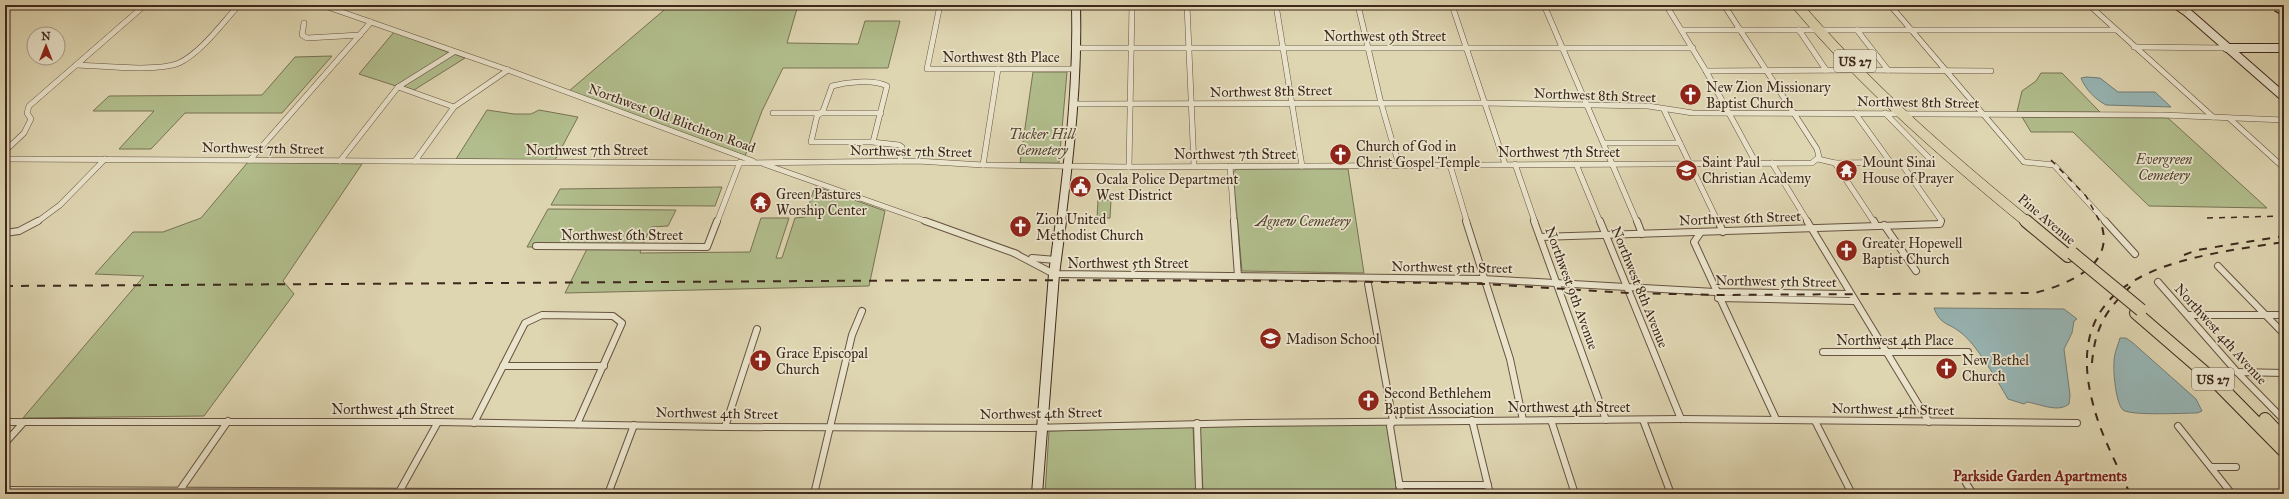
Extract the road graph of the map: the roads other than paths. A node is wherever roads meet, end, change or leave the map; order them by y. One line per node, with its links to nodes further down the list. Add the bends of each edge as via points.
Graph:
1 (145, 5): 43 (street)
2 (239, 5): 43 (street, via 190,56 180,63 165,66)
3 (322, 5): 21 (street, Northwest Old Blitchton Road)
4 (940, 5): 44 (street, Northwest 8th Place, via 927,69)
5 (1076, 5): 32 (main road)
6 (1132, 5): 33 (street)
7 (1187, 5): 34 (street)
8 (1276, 5): 35 (street)
9 (1358, 5): 36 (street)
10 (1452, 5): 37 (street)
11 (1544, 5): 38 (street)
12 (1666, 5): 23 (street)
13 (1724, 5): 24 (street)
14 (1797, 5): 26 (highway, Pine Avenue / US 27)
15 (1805, 5): 26 (highway, Pine Avenue / US 27)
16 (1890, 5): 28 (street)
17 (2089, 5): 29 (street)
18 (2280, 5): 20 (street)
19 (2180, 6): 40 (main road)
20 (2284, 8)
21 (372, 22): 30 (street); 42 (street, Northwest Old Blitchton Road)
22 (304, 23): 30 (street, via 302,35 307,38)
23 (1682, 30): 24 (street); 39 (street)
24 (1740, 30): 25 (street); 52 (street)
25 (1799, 30): 26 (street); 47 (street)
26 (1822, 30): 27 (street); 48 (highway, Pine Avenue / US 27)
27 (1857, 30): 28 (street); 49 (street)
28 (1912, 30): 29 (street); 50 (street)
29 (2115, 30): 31 (street)
30 (360, 35): 85 (street)
31 (2134, 47): 40 (street); 74 (street)
32 (1077, 48): 33 (street, Northwest 9th Street); 45 (main road)
33 (1131, 48): 34 (street, Northwest 9th Street); 61 (street)
34 (1188, 48): 35 (street, Northwest 9th Street); 60 (street)
35 (1282, 48): 36 (street, Northwest 9th Street); 56 (street)
36 (1370, 48): 37 (street, Northwest 9th Street); 57 (street)
37 (1466, 48): 38 (street, Northwest 9th Street); 58 (street)
38 (1561, 48): 39 (street, Northwest 9th Street); 62 (street)
39 (1693, 48): 51 (street)
40 (2227, 48): 41 (main road); 55 (main road)
41 (2284, 48)
42 (454, 52): 46 (street, Northwest Old Blitchton Road); 54 (street)
43 (78, 65): 80 (street, via 29,106 27,113 31,119 25,134)
44 (998, 69): 45 (street, Northwest 8th Place); 101 (street)
45 (1075, 69): 59 (main road)
46 (508, 70): 63 (street); 81 (street, Northwest Old Blitchton Road)
47 (1826, 70): 48 (street); 52 (street)
48 (1859, 70): 49 (street); 72 (highway, Pine Avenue / US 27)
49 (1888, 70): 50 (street)
50 (1944, 70): 53 (street); 73 (street)
51 (1706, 71): 52 (street); 68 (street)
52 (1767, 71): 71 (street)
53 (1991, 71)
54 (398, 87): 63 (street); 86 (street)
55 (2284, 97)
56 (1290, 102): 57 (street, Northwest 8th Street); 60 (street, Northwest 8th Street); 108 (street)
57 (1381, 103): 58 (street, Northwest 8th Street); 102 (street)
58 (1484, 103): 62 (street, Northwest 8th Street); 97 (street)
59 (1073, 104): 61 (street, Northwest 8th Street); 104 (main road)
60 (1191, 104): 61 (street, Northwest 8th Street); 106 (street)
61 (1130, 105): 105 (street)
62 (1587, 105): 64 (street, Northwest 8th Street, via 1648,106); 78 (street)
63 (454, 107): 87 (street)
64 (1664, 110): 68 (street, Northwest 8th Street); 79 (street)
65 (773, 113): 66 (street)
66 (821, 113): 67 (street); 67 (street, via 832,86 842,83 881,83 887,86); 77 (street, via 817,116 811,142)
67 (881, 113): 77 (street)
68 (1730, 113): 71 (street, Northwest 8th Street); 92 (street)
69 (1855, 113): 70 (street, Northwest 8th Street); 71 (street, Northwest 8th Street); 95 (street)
70 (1885, 113): 72 (street, Northwest 8th Street); 96 (street, Northwest 7th Street, via 1928,158 1928,162)
71 (1795, 114): 84 (street, via 1817,149)
72 (1904, 114): 73 (street, Northwest 8th Street); 136 (highway, Pine Avenue / US 27)
73 (1982, 114): 74 (street, Northwest 8th Street); 121 (street, via 2024,162 2054,165)
74 (2213, 117): 75 (street, Northwest 8th Street)
75 (2229, 118): 76 (street, Northwest 8th Street); 109 (street)
76 (2284, 120)
77 (873, 142): 88 (street, via 902,147)
78 (1605, 143): 79 (street); 100 (street)
79 (1680, 143): 91 (street)
80 (5, 151)
81 (745, 158): 89 (street); 90 (street, Northwest Old Blitchton Road)
82 (5, 159): 83 (street, Northwest 7th Street)
83 (105, 159): 85 (street, Northwest 7th Street); 115 (street, via 50,214 31,225)
84 (1817, 159): 93 (street, Northwest 7th Street, via 1812,163); 94 (street, Northwest 7th Street)
85 (250, 160): 86 (street, Northwest 7th Street)
86 (340, 161): 87 (street, Northwest 7th Street)
87 (415, 161): 89 (street, Northwest 7th Street)
88 (900, 161): 90 (street, Northwest 7th Street); 101 (street, Northwest 7th Street)
89 (738, 163): 90 (street, Northwest 7th Street); 119 (street, Northwest 6th Street, via 707,247)
90 (761, 163): 120 (street, Northwest Old Blitchton Road)
91 (1691, 163): 92 (street, Northwest 7th Street); 100 (street, Northwest 7th Street); 114 (street)
92 (1756, 163): 93 (street, Northwest 7th Street)
93 (1772, 163): 112 (street)
94 (1835, 163): 95 (street, Northwest 7th Street); 110 (street)
95 (1891, 163): 96 (street, Northwest 7th Street)
96 (1901, 163): 111 (street, Northwest 6th Street, via 1941,220 1940,224)
97 (1505, 164): 98 (street, Northwest 7th Street); 103 (street, Northwest 7th Street)
98 (1515, 164): 99 (street, Northwest 7th Street); 118 (street, Northwest 9th Avenue)
99 (1576, 164): 100 (street, Northwest 7th Street); 117 (street, Northwest 8th Avenue)
100 (1614, 164): 116 (street)
101 (983, 165): 104 (street, Northwest 7th Street)
102 (1399, 165): 103 (street, Northwest 7th Street); 108 (street, Northwest 7th Street)
103 (1450, 165): 127 (street)
104 (1068, 166): 105 (street, Northwest 7th Street); 122 (main road)
105 (1129, 166): 106 (street, Northwest 7th Street)
106 (1194, 166): 107 (street, Northwest 7th Street)
107 (1230, 166): 108 (street, Northwest 7th Street); 126 (street)
108 (1302, 166)
109 (2284, 168)
110 (1876, 225): 111 (street, Northwest 6th Street); 112 (street, Northwest 6th Street)
111 (1884, 225): 124 (street)
112 (1812, 228): 114 (street, Northwest 6th Street); 132 (street)
113 (1700, 232): 114 (street, Northwest 6th Street); 116 (street, Northwest 6th Street); 133 (street, via 1694,242)
114 (1723, 232)
115 (5, 233)
116 (1642, 234): 117 (street, Northwest 6th Street)
117 (1606, 235): 118 (street, Northwest 6th Street); 131 (street, Northwest 8th Avenue)
118 (1540, 237): 128 (street, Northwest 9th Avenue)
119 (536, 246)
120 (1014, 253): 122 (street, Northwest Old Blitchton Road, via 1039,260); 125 (street, Northwest Old Blitchton Road)
121 (2135, 254)
122 (1056, 260): 125 (main road)
123 (2218, 266): 138 (street)
124 (1916, 271)
125 (1054, 274): 126 (street, Northwest 5th Street); 172 (main road)
126 (1238, 276): 127 (street, Northwest 5th Street)
127 (1483, 279): 128 (street, Northwest 5th Street); 152 (street, via 1510,359)
128 (1555, 282): 131 (street, Northwest 5th Street); 154 (street, Northwest 9th Avenue)
129 (2158, 282): 137 (street, Northwest 4th Avenue)
130 (1368, 284): 158 (street)
131 (1628, 288): 133 (street, Northwest 5th Street); 149 (street, Northwest 8th Avenue)
132 (1850, 294): 133 (street, Northwest 5th Street); 134 (street)
133 (1717, 295): 134 (street, Northwest 5th Street); 150 (street)
134 (1854, 301): 144 (street)
135 (862, 311): 171 (street, via 852,335)
136 (2139, 311): 173 (highway, Pine Avenue / US 27, via 2226,383); 175 (highway, Pine Avenue / US 27, via 2217,383)
137 (2188, 315): 138 (street); 147 (street, Northwest 4th Avenue)
138 (2266, 315): 139 (street); 141 (street)
139 (2284, 315)
140 (757, 328): 170 (street)
141 (2284, 334)
142 (1823, 352): 144 (street, Northwest 4th Place)
143 (1968, 352): 144 (street, Northwest 4th Place)
144 (1886, 353): 162 (street)
145 (503, 366): 146 (street); 146 (street, via 525,322 542,315 613,316 618,319 622,324); 164 (street)
146 (604, 366): 166 (street)
147 (2237, 372): 148 (street); 156 (street, Northwest 4th Avenue)
148 (2284, 373)
149 (1681, 419): 150 (street, Northwest 4th Street); 155 (street, Northwest 4th Street)
150 (1776, 419): 159 (street, Northwest 4th Street)
151 (1472, 420): 152 (street, Northwest 4th Street); 158 (street, Northwest 4th Street); 180 (street)
152 (1523, 420): 153 (street, Northwest 4th Street)
153 (1551, 420): 154 (street, Northwest 4th Street); 192 (street)
154 (1606, 420): 155 (street, Northwest 4th Street)
155 (1643, 420): 193 (street)
156 (2284, 420)
157 (228, 421): 161 (street, Northwest 4th Street); 163 (street, Northwest 4th Street); 183 (street)
158 (1393, 421): 167 (street, Northwest 4th Street); 179 (street, via 1390,426)
159 (1815, 421): 162 (street, Northwest 4th Street); 194 (street)
160 (5, 422): 163 (street, Northwest 4th Street)
161 (438, 422): 164 (street, Northwest 4th Street); 184 (street)
162 (1929, 422): 165 (street, Northwest 4th Street)
163 (23, 423): 174 (street)
164 (474, 423): 166 (street, Northwest 4th Street)
165 (2077, 423)
166 (577, 424): 168 (street, Northwest 4th Street)
167 (1197, 424): 172 (street, Northwest 4th Street); 181 (street)
168 (634, 425): 170 (street, Northwest 4th Street); 185 (street)
169 (2178, 426): 176 (street)
170 (726, 427): 171 (street, Northwest 4th Street)
171 (831, 427): 172 (street, Northwest 4th Street); 186 (street)
172 (1042, 428): 189 (main road)
173 (2284, 439)
174 (5, 443)
175 (2284, 451)
176 (2211, 467): 177 (street); 196 (street)
177 (2236, 467)
178 (1966, 482): 195 (street)
179 (1400, 485): 180 (street); 190 (street)
180 (1488, 485): 191 (street)
181 (1199, 489)
182 (5, 490): 183 (street)
183 (178, 493): 184 (street)
184 (399, 493): 185 (street)
185 (608, 493): 186 (street)
186 (815, 494): 187 (street)
187 (867, 494): 188 (street)
188 (930, 494)
189 (1037, 494)
190 (1401, 494)
191 (1490, 494)
192 (1574, 494)
193 (1671, 494)
194 (1852, 494)
195 (1973, 494)
196 (2232, 494)

